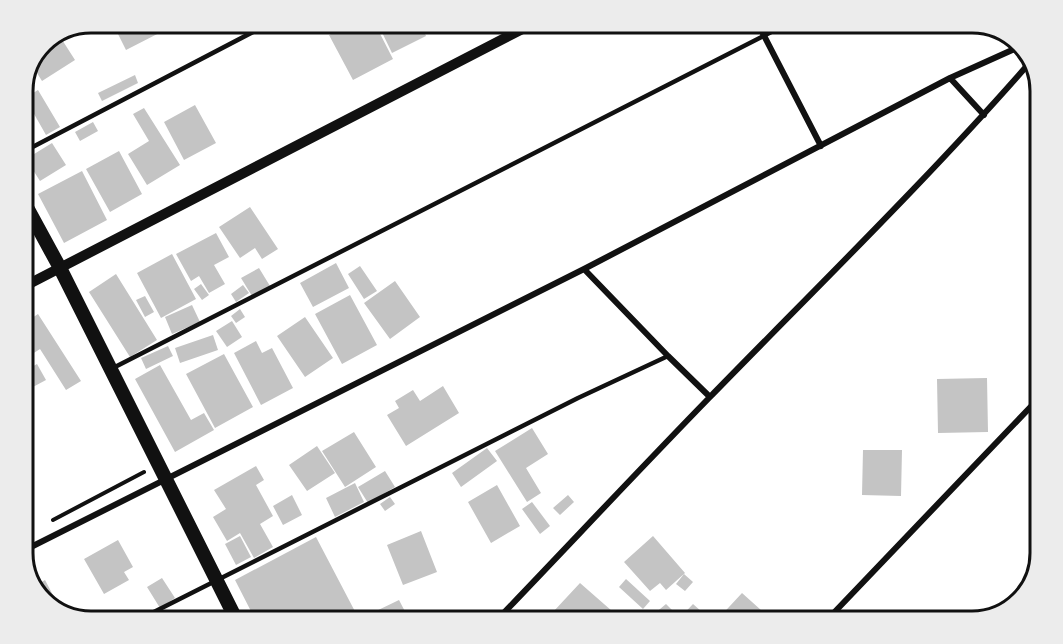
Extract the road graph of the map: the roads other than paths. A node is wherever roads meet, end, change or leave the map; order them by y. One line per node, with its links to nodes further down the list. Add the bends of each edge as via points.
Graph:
1 (251, 33): 11 (lane)
2 (515, 33): 13 (street)
3 (762, 33): 5 (street)
4 (770, 33): 5 (lane)
5 (764, 36): 10 (street); 17 (lane)
6 (1013, 50): 8 (street)
7 (1025, 68): 9 (street)
8 (950, 78): 9 (street); 10 (street)
9 (984, 115): 18 (street)
10 (821, 146): 14 (street)
11 (33, 147)
12 (33, 218): 13 (main road)
13 (60, 268): 15 (street); 17 (main road)
14 (584, 268): 16 (street); 20 (street)
15 (33, 282)
16 (668, 356): 18 (street); 22 (lane)
17 (110, 369): 20 (main road)
18 (710, 397): 25 (street)
19 (1030, 407): 26 (street)
20 (165, 479): 21 (street); 22 (main road)
21 (33, 546)
22 (216, 581): 23 (lane); 24 (main road)
23 (156, 611)
24 (232, 611)
25 (506, 611)
26 (836, 611)

